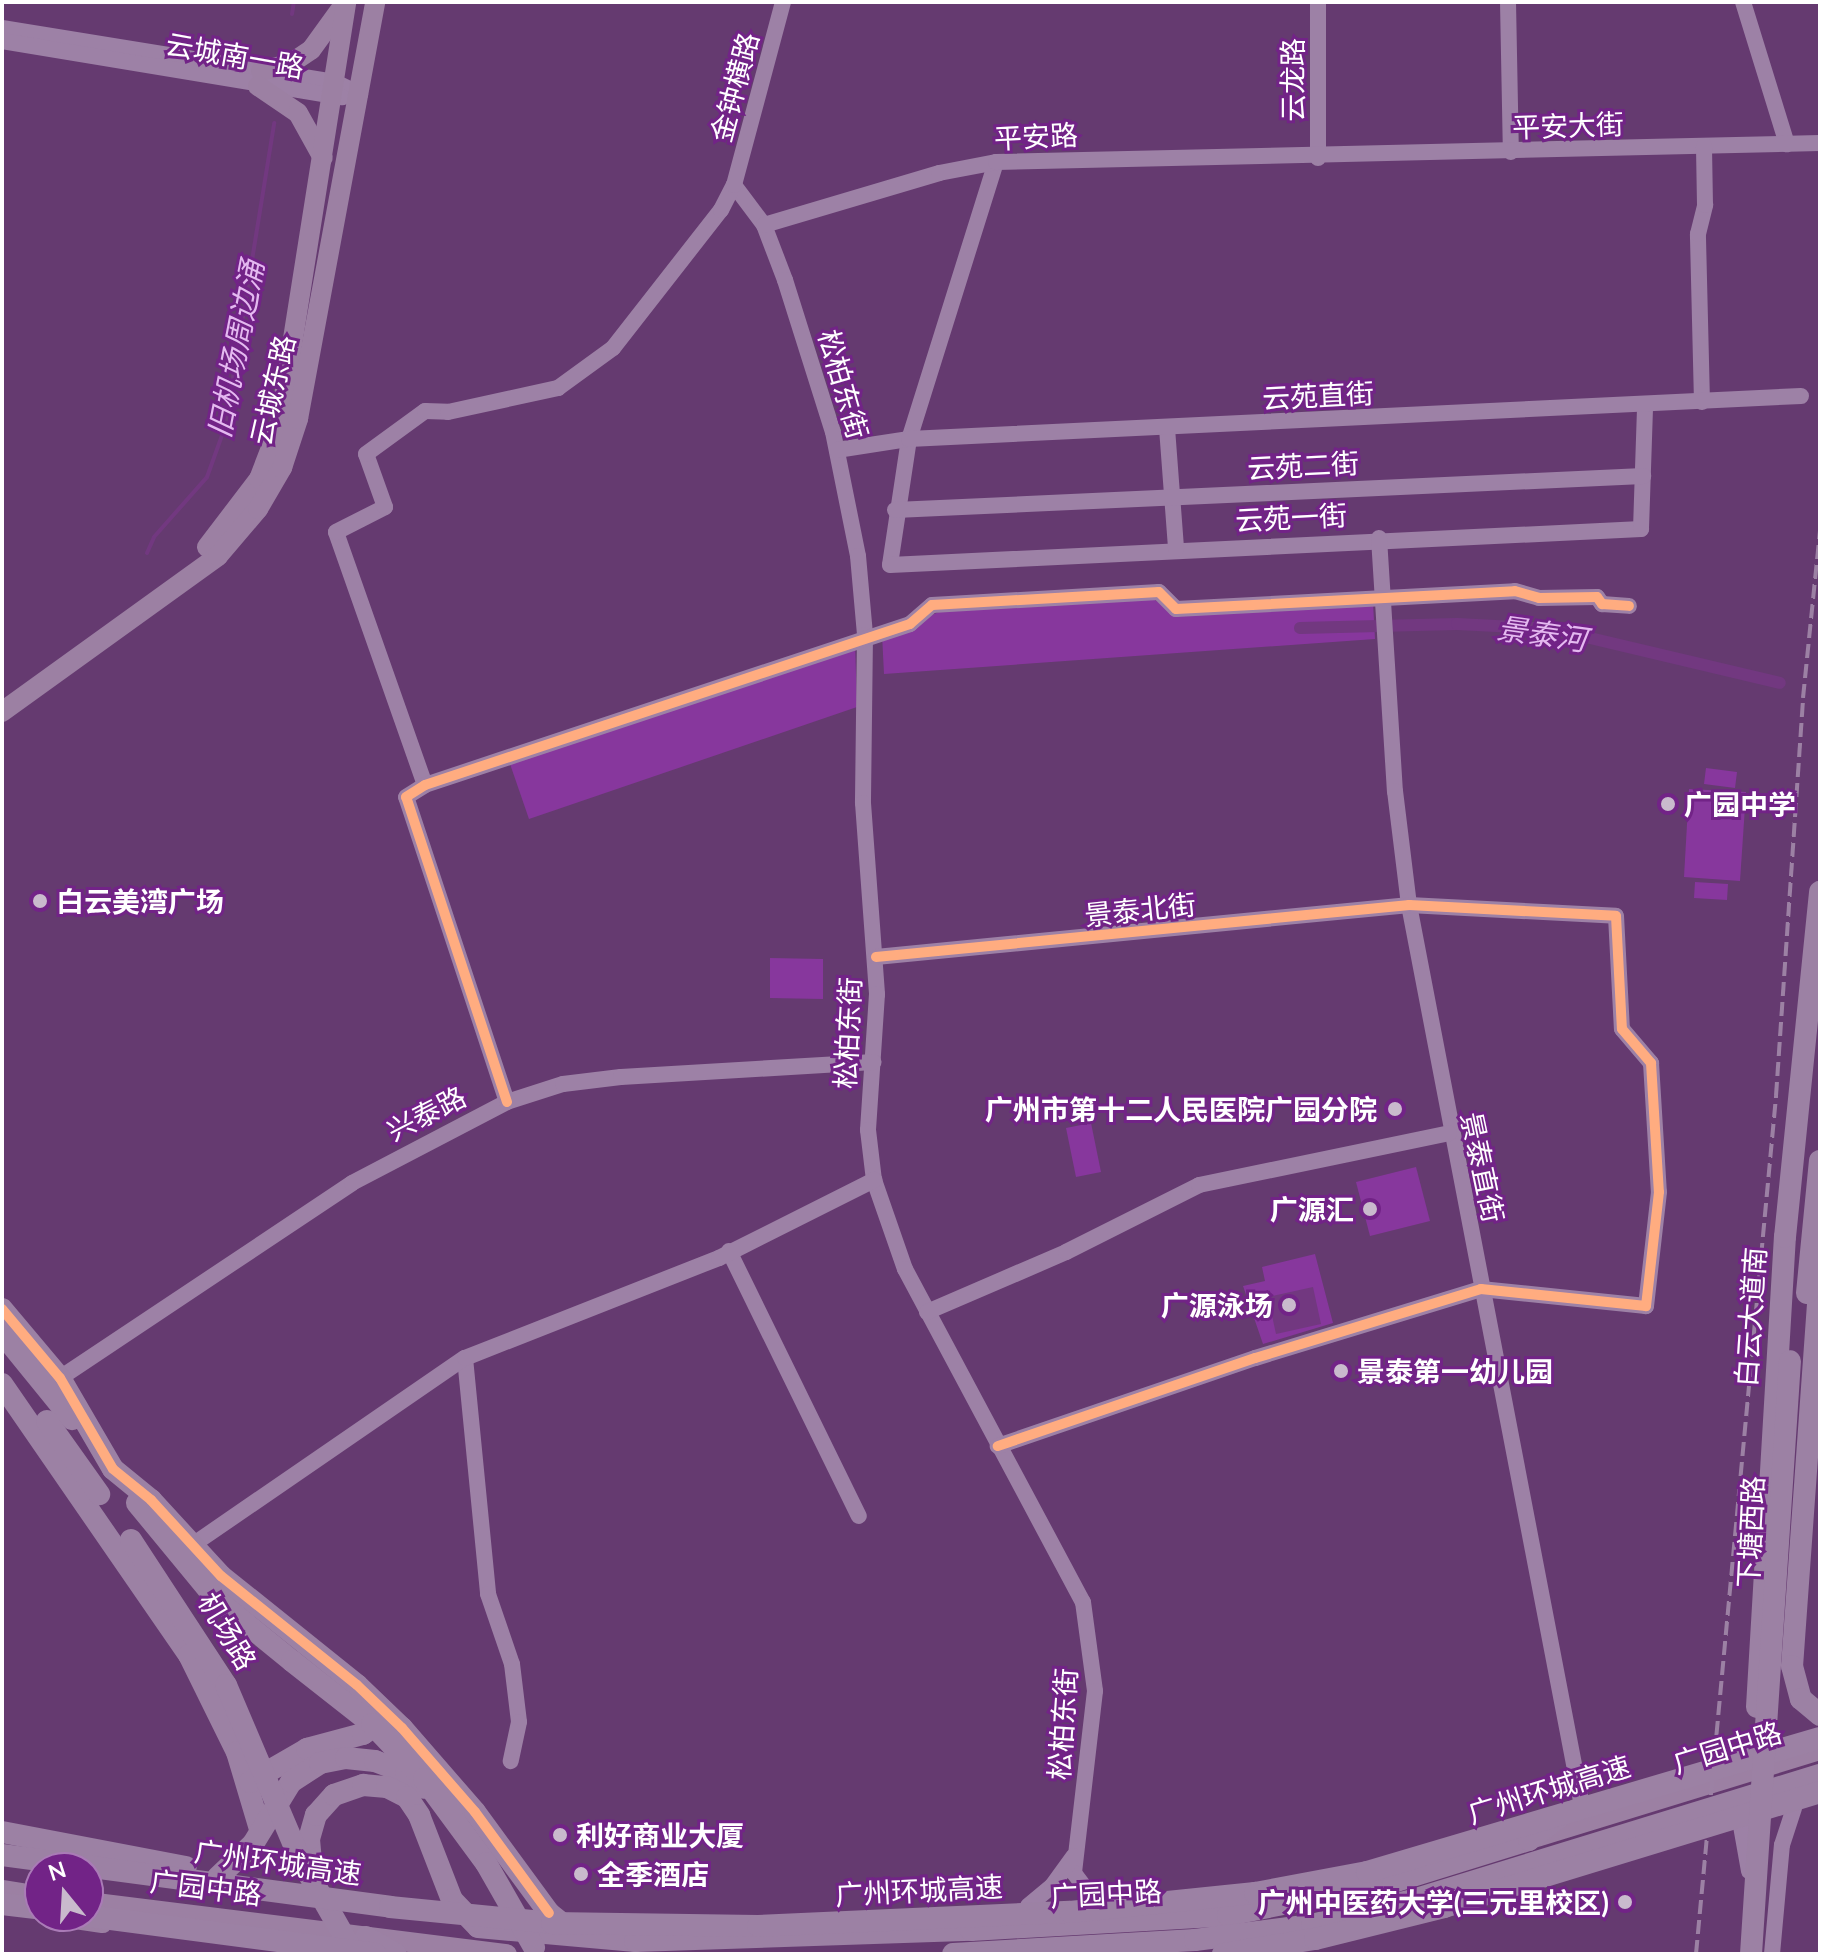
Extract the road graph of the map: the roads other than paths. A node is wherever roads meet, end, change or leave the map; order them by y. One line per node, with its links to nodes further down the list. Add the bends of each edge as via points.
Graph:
1 (783, 2): 19 (street, 金钟横路)
2 (1318, 2): 16 (street, 云龙路)
3 (1508, 2): 15 (street)
4 (1743, 2): 13 (street)
5 (344, 6): 6 (main road, via 358,28); 9 (main road, via 311,50); 10 (main road, 云城东路)
6 (374, 10): 11 (main road, 云城东路)
7 (2, 28): 9 (street, 云城南一路)
8 (2, 41): 9 (street, 云城南一路)
9 (260, 78): 10 (street, 云城南一路); 17 (main road, via 298,113)
10 (334, 90): 11 (street, 云城南一路); 17 (main road, 云城东路)
11 (360, 94): 36 (main road, 云城东路, via 298,419 270,490 244,528 207,565)
12 (1820, 143): 13 (street, 平安大街)
13 (1787, 144): 14 (street, 平安大街)
14 (1704, 146): 15 (street, 平安大街); 22 (street, via 1704,219 1698,234)
15 (1511, 152): 16 (street, 平安大街)
16 (1318, 158): 18 (street, 平安路)
17 (324, 159): 35 (main road, 云城东路, via 281,415 259,479 202,552)
18 (996, 162): 20 (street, 平安路, via 939,173); 25 (street)
19 (734, 185): 20 (street, 松柏东街); 37 (street, 金钟横路, via 721,210 613,348 558,388 448,412 425,411 366,454 385,507 336,532)
20 (764, 225): 26 (street, 松柏东街)
21 (1801, 396): 22 (street, 云苑直街)
22 (1702, 402): 23 (street, 云苑直街)
23 (1645, 406): 24 (street, 云苑直街); 27 (street)
24 (1167, 428): 25 (street, 云苑直街); 28 (street)
25 (909, 439): 26 (street, 云苑直街); 29 (street)
26 (837, 450): 34 (street, 松柏东街, via 858,556)
27 (1643, 476): 28 (street, 云苑二街); 30 (street, 云苑一街, via 1641,529)
28 (1172, 497): 29 (street, 云苑二街); 31 (street)
29 (895, 510): 31 (street, 云苑一街, via 890,565)
30 (1379, 538): 31 (street, 云苑一街); 32 (street, 景泰直街)
31 (1176, 549)
32 (1383, 597): 33 (street, via 1515,591 1539,598 1597,597 1602,604); 34 (street, via 1176,609 1159,592 932,605 910,624); 39 (street, 景泰直街)
33 (1629, 606)
34 (865, 635): 37 (street); 40 (street, 松柏东街, via 863,797)
35 (2, 695)
36 (2, 712)
37 (425, 785): 42 (street, via 406,797)
38 (1820, 892): 43 (highway, 白云大道南)
39 (1409, 905): 40 (street, 景泰北街); 44 (street, 景泰直街); 49 (street, 景泰北街, via 1616,916 1622,1029 1651,1063 1659,1192 1646,1306)
40 (876, 957): 41 (street, 松柏东街)
41 (874, 1062): 42 (street, 兴泰路, via 621,1077 563,1084); 46 (street, 松柏东街, via 868,1130)
42 (507, 1102): 56 (street, 兴泰路, via 352,1183)
43 (1799, 1113): 54 (highway, 下塘西路, via 1802,1197); 65 (highway, 白云大道南, via 1785,1237)
44 (1449, 1133): 49 (street, 景泰直街); 51 (street, via 1199,1185 1066,1252)
45 (1820, 1161): 54 (highway, 下塘西路)
46 (874, 1180): 47 (street); 51 (street, 松柏东街, via 892,1240)
47 (729, 1251): 53 (street); 62 (street)
48 (1820, 1276): 64 (highway)
49 (1481, 1289): 60 (street, via 1255,1358); 76 (street, 景泰直街)
50 (2, 1309): 56 (highway)
51 (927, 1312): 60 (street, 松柏东街)
52 (2, 1333): 61 (highway, 机场路)
53 (465, 1358): 63 (street); 72 (street, via 488,1594 512,1664 519,1722)
54 (1796, 1362): 130 (highway, 下塘西路, bridge); 131 (highway, 下塘西路, bridge)
55 (2, 1368): 99 (highway, 机场路, bridge, via 131,1540 226,1685)
56 (60, 1378): 61 (highway)
57 (2, 1384): 59 (highway)
58 (2, 1396): 59 (highway)
59 (24, 1415): 74 (highway, via 189,1655)
60 (998, 1446): 89 (street, 松柏东街, via 1074,1579 1089,1627 1093,1727)
61 (113, 1469): 63 (highway, via 151,1500); 78 (highway, 机场路, bridge, via 197,1579 389,1740)
62 (859, 1516)
63 (191, 1546): 67 (highway)
64 (1792, 1666): 65 (highway, via 1774,1677); 66 (highway, via 1801,1699)
65 (1758, 1668): 70 (highway, 白云大道南)
66 (1820, 1715)
67 (389, 1716): 74 (highway, via 373,1730 307,1749); 108 (highway, via 457,1790)
68 (1820, 1728): 70 (main road)
69 (1820, 1738): 99 (highway, 广州环城高速, bridge, via 1408,1861 1314,1883 1192,1902 907,1921 682,1927 524,1920)
70 (1757, 1747): 76 (highway)
71 (1820, 1750): 83 (main road, 广园中路)
72 (511, 1761)
73 (1820, 1775): 91 (highway, 广园中路)
74 (249, 1783): 81 (highway)
75 (1820, 1792): 127 (highway, bridge, via 1444,1907 1315,1939)
76 (1581, 1801): 83 (highway); 85 (main road)
77 (1820, 1801): 79 (main road)
78 (443, 1805): 81 (highway, bridge, via 406,1773 366,1759 329,1760 291,1782); 121 (highway, 机场路, bridge, via 486,1863)
79 (1794, 1808): 80 (main road); 132 (street, via 1782,1845)
80 (1741, 1826): 94 (main road); 129 (street, via 1749,1871)
81 (260, 1829): 95 (highway, via 243,1856)
82 (2, 1832): 99 (highway, bridge)
83 (1529, 1840): 90 (highway, 广园中路)
84 (2, 1845): 86 (main road)
85 (1427, 1848): 90 (main road); 101 (main road, via 1281,1881)
86 (37, 1850): 87 (main road); 95 (main road)
87 (40, 1852)
88 (2, 1855): 99 (highway, 广州环城高速, bridge)
89 (1074, 1855): 101 (street, via 1078,1882); 104 (street, via 1052,1886)
90 (1474, 1857): 112 (highway, 广园中路, via 1308,1902)
91 (1534, 1863): 94 (main road); 122 (highway, 广园中路, via 1373,1911 1271,1932)
92 (2, 1865): 93 (main road)
93 (24, 1868)
94 (1583, 1875): 128 (main road, via 1410,1926)
95 (218, 1877): 97 (main road)
96 (104, 1879): 97 (main road, 广园中路)
97 (167, 1888): 114 (main road, 广园中路)
98 (2, 1890): 100 (main road)
99 (305, 1890): 114 (highway, via 311,1828 334,1795 376,1785 398,1791 415,1807 452,1900); 120 (highway, 机场路, bridge)
100 (24, 1901)
101 (1096, 1902): 104 (main road); 112 (main road)
102 (104, 1904): 107 (main road, 广园中路)
103 (2, 1906): 105 (highway)
104 (1028, 1906): 106 (main road); 115 (main road)
105 (24, 1908)
106 (915, 1912): 109 (main road); 116 (main road)
107 (171, 1913): 113 (main road, 广园中路); 117 (main road)
108 (549, 1913): 109 (main road); 118 (highway)
109 (793, 1917): 119 (main road)
110 (104, 1918): 120 (highway, bridge)
111 (104, 1920): 117 (main road)
112 (1129, 1923): 115 (highway, 广园中路)
113 (263, 1925): 117 (main road); 120 (main road, 广园中路); 123 (main road)
114 (478, 1927): 118 (highway, 广园中路)
115 (971, 1930): 116 (highway, 广园中路)
116 (864, 1935): 119 (highway, 广园中路)
117 (222, 1940): 123 (main road)
118 (597, 1940): 119 (highway, 广园中路)
119 (760, 1940)
120 (365, 1948): 124 (highway); 125 (main road, 广园中路)
121 (536, 1952)
122 (988, 1953): 126 (highway, 广园中路)
123 (322, 1954)
124 (396, 1954)
125 (507, 1954)
126 (953, 1954)
127 (1223, 1954)
128 (1274, 1954)
129 (1743, 1954)
130 (1751, 1954)
131 (1762, 1954)
132 (1772, 1954)

